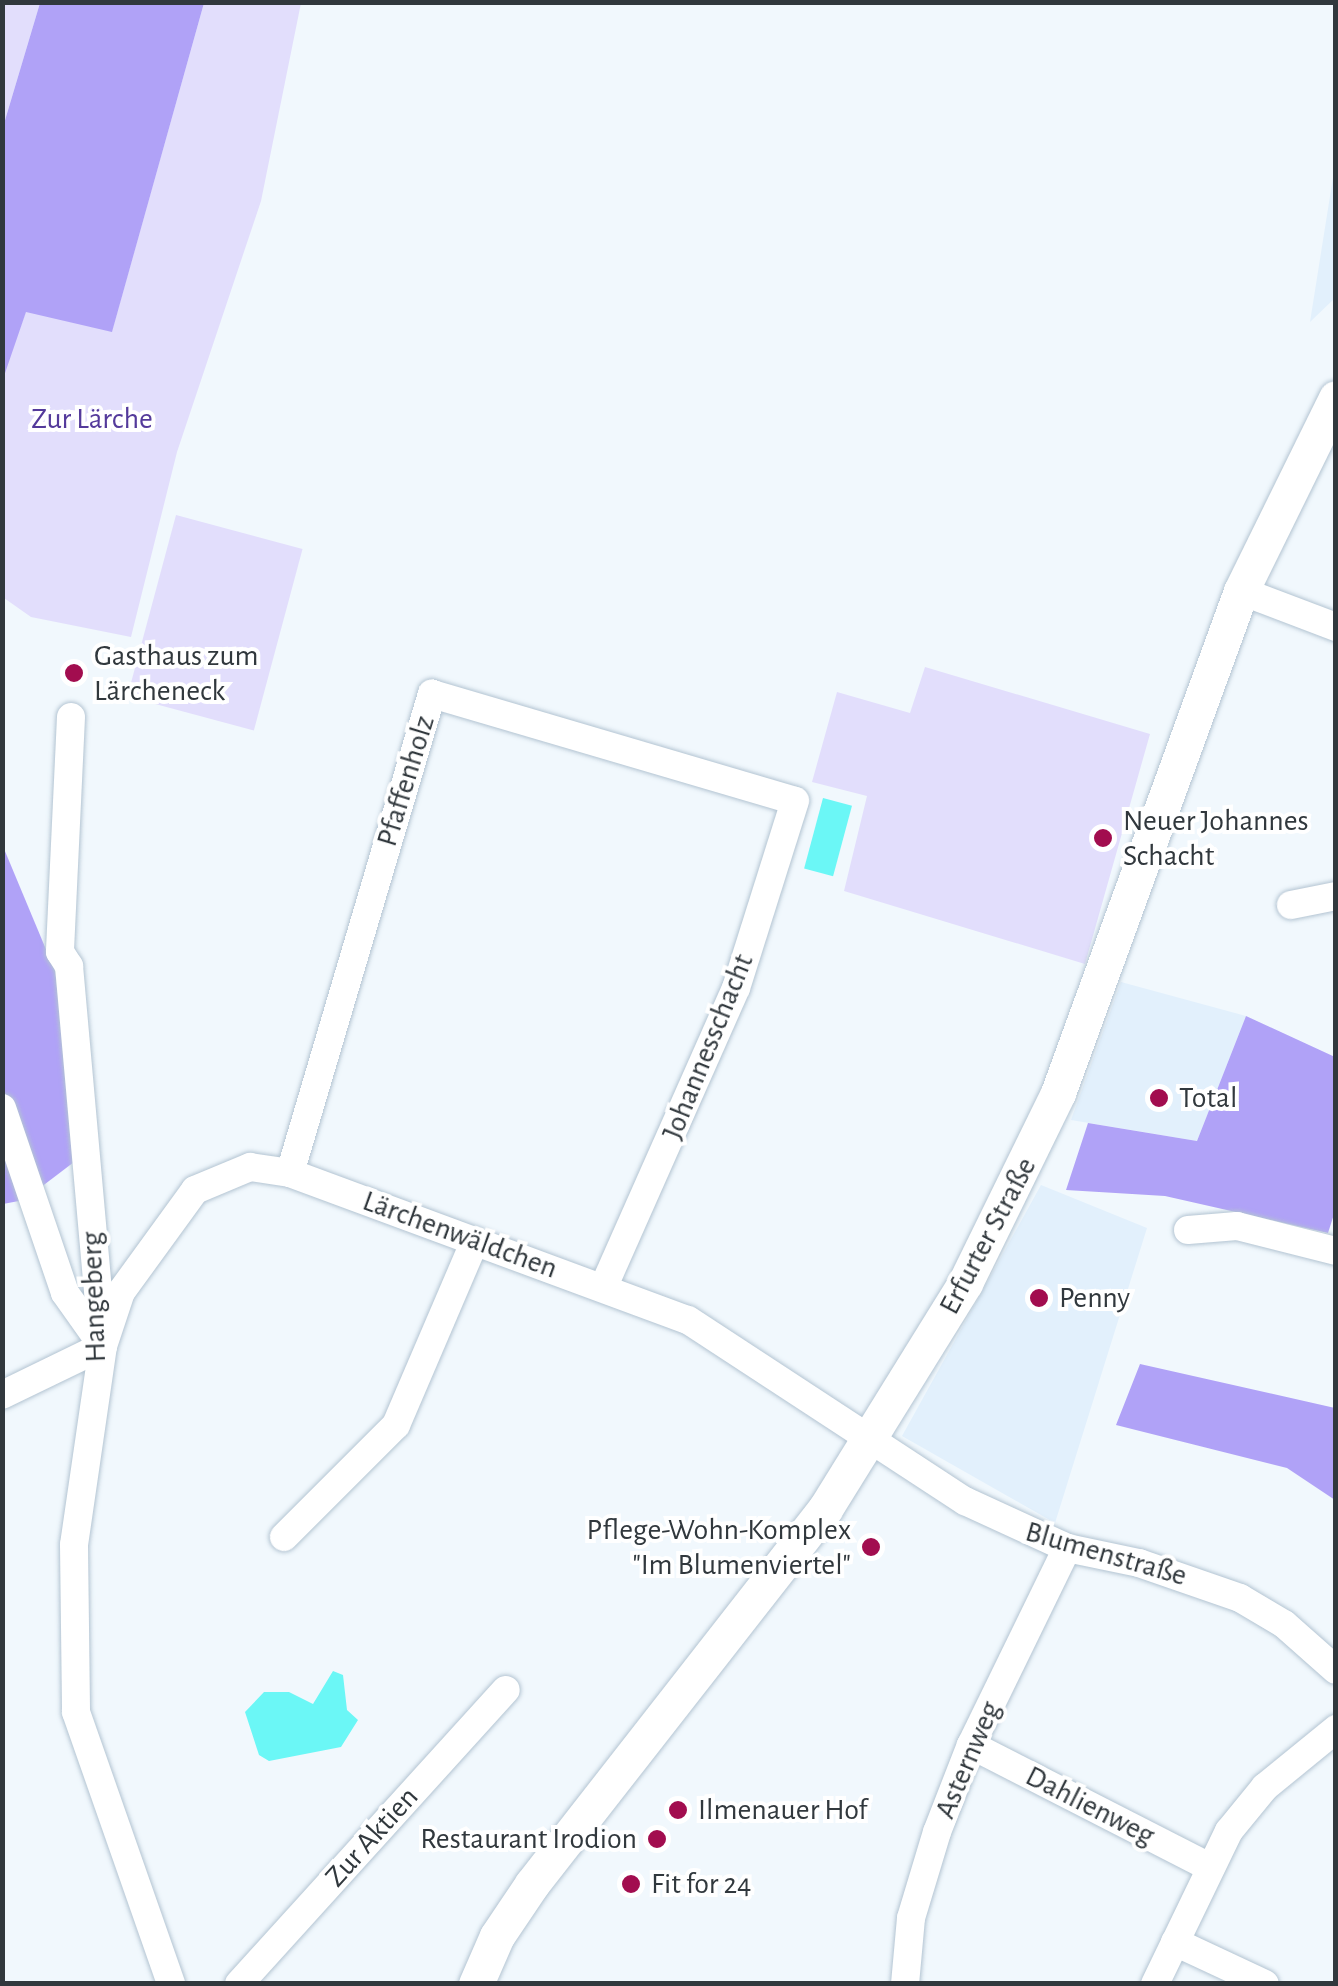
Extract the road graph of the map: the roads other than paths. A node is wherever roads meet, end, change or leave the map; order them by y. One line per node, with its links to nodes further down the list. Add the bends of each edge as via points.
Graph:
1 (1336, 398): 2 (main road, Erfurter Straße)
2 (1241, 592): 3 (street); 16 (main road, Erfurter Straße, via 1038,1138 965,1283)
3 (1336, 626)
4 (71, 717): 14 (street, Hangeberg, via 60,952 69,966)
5 (795, 801): 9 (street, Pfaffenholz, via 432,694); 13 (street, Johannesschacht, via 736,988)
6 (1336, 896): 7 (street)
7 (1290, 905)
8 (2, 1108): 14 (street, via 65,1293)
9 (290, 1173): 11 (street, Lärchenwäldchen); 14 (street, Lärchenwäldchen, via 250,1167 195,1190 121,1292)
10 (1188, 1230): 12 (street, via 1237,1226)
11 (475, 1242): 13 (street, Lärchenwäldchen); 17 (street, via 396,1425)
12 (1336, 1250)
13 (604, 1286): 16 (street, Lärchenwäldchen, via 688,1320)
14 (103, 1346): 15 (street); 25 (street, Hangeberg, via 74,1544 76,1712)
15 (2, 1396)
16 (871, 1442): 18 (street, Blumenstraße, via 965,1501); 27 (main road, Erfurter Straße, via 656,1732 532,1884 497,1936)
17 (284, 1537)
18 (1067, 1548): 19 (street, Blumenstraße, via 1140,1563 1240,1598 1284,1624); 22 (street, Asternweg)
19 (1336, 1670)
20 (506, 1690): 26 (street, Zur Aktien)
21 (1336, 1729): 23 (street, via 1265,1787)
22 (971, 1746): 23 (street, Dahlienweg); 28 (street, Asternweg, via 911,1918)
23 (1209, 1867): 24 (street)
24 (1175, 1942): 29 (street); 30 (street)
25 (171, 1984)
26 (239, 1984)
27 (476, 1984)
28 (905, 1984)
29 (1155, 1984)
30 (1265, 1984)

